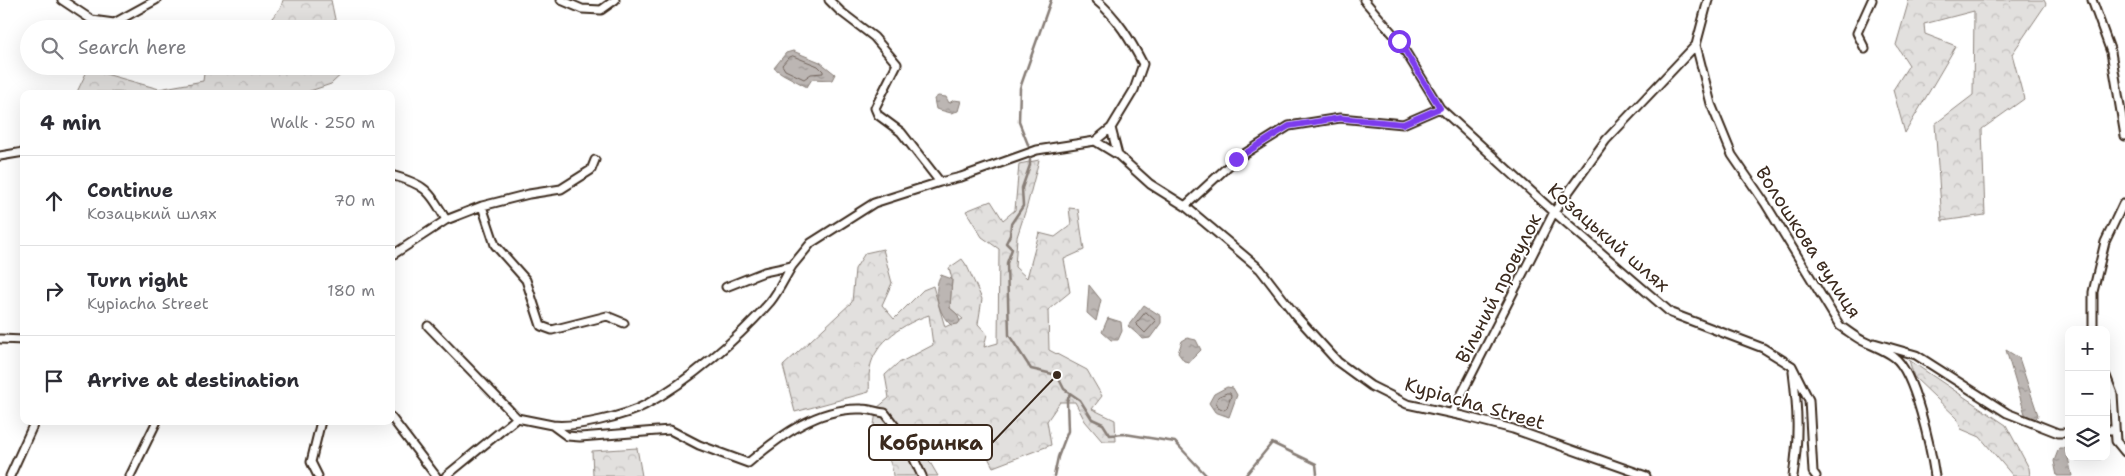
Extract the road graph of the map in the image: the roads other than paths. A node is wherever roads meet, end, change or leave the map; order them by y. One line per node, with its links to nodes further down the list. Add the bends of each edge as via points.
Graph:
1 (62, 0): 11 (street)
2 (156, 0): 12 (street)
3 (562, 0): 4 (street, via 582,9 601,10)
4 (615, 0)
5 (829, 0): 24 (street, via 874,37 898,64 875,108 878,115 901,132)
6 (1096, 0): 16 (street, via 1130,40 1143,64 1134,90)
7 (1364, 0): 15 (street, Козацький шлях, via 1399,41)
8 (1708, 0): 13 (street, Волошкова вулиця)
9 (1872, 0): 14 (street, via 1857,34)
10 (2093, 1): 17 (street, via 2111,52)
11 (92, 20)
12 (119, 20)
13 (1696, 45): 28 (street, Вільний провулок, via 1606,140); 37 (street, Волошкова вулиця, via 1711,104 1732,155 1840,326)
14 (1865, 49)
15 (1440, 108): 27 (street, via 1403,124 1340,118 1289,126 1236,159); 28 (street, Козацький шлях)
16 (1111, 128): 18 (street); 21 (street)
17 (2125, 136)
18 (1095, 141): 21 (street, Kypiacha Street); 24 (street, via 1037,150)
19 (20, 153): 20 (street)
20 (0, 156)
21 (1118, 156): 27 (street, Kypiacha Street, via 1150,184)
22 (595, 160): 26 (street, via 591,170 561,189)
23 (395, 176): 29 (street, via 416,182 435,200)
24 (940, 182): 31 (street, via 874,203 811,243)
25 (2125, 204): 35 (street, via 2122,204 2105,242 2093,292)
26 (482, 206): 29 (street); 33 (street, via 495,245 526,280 541,326 552,330 607,316)
27 (1185, 206): 41 (street, Kypiacha Street, via 1260,269 1338,362 1371,386 1407,404)
28 (1554, 212): 39 (street, Козацький шлях, via 1671,313 1763,348); 41 (street, Вільний провулок)
29 (446, 220): 30 (street)
30 (395, 253)
31 (792, 266): 32 (street, via 764,272); 47 (street, via 772,300 737,337 644,406 592,423)
32 (726, 287)
33 (624, 323)
34 (428, 326): 42 (street)
35 (2093, 326)
36 (0, 339): 38 (street)
37 (1860, 339): 50 (street, via 1916,355 2007,413); 61 (street, Волошкова вулиця, via 1895,358 1905,370 1931,450)
38 (20, 340)
39 (1792, 366): 59 (street, via 1798,418); 60 (street, via 1809,400)
40 (2110, 386): 49 (street)
41 (1452, 413): 58 (street, Kypiacha Street, via 1513,429)
42 (517, 418): 47 (street); 56 (street)
43 (395, 422): 55 (street)
44 (33, 425): 52 (street)
45 (155, 425): 53 (street)
46 (317, 425): 54 (street, via 311,462)
47 (552, 425): 57 (street, via 567,436 580,437 670,430 699,445 748,463 814,417 836,410 862,409 885,413 904,438)
48 (2110, 430): 49 (street)
49 (2115, 430): 51 (street, via 2116,441)
50 (2065, 433)
51 (2125, 452)
52 (10, 476)
53 (130, 476)
54 (318, 476)
55 (436, 476)
56 (446, 476)
57 (922, 476)
58 (1646, 476)
59 (1793, 476)
60 (1816, 476)
61 (1935, 476)

